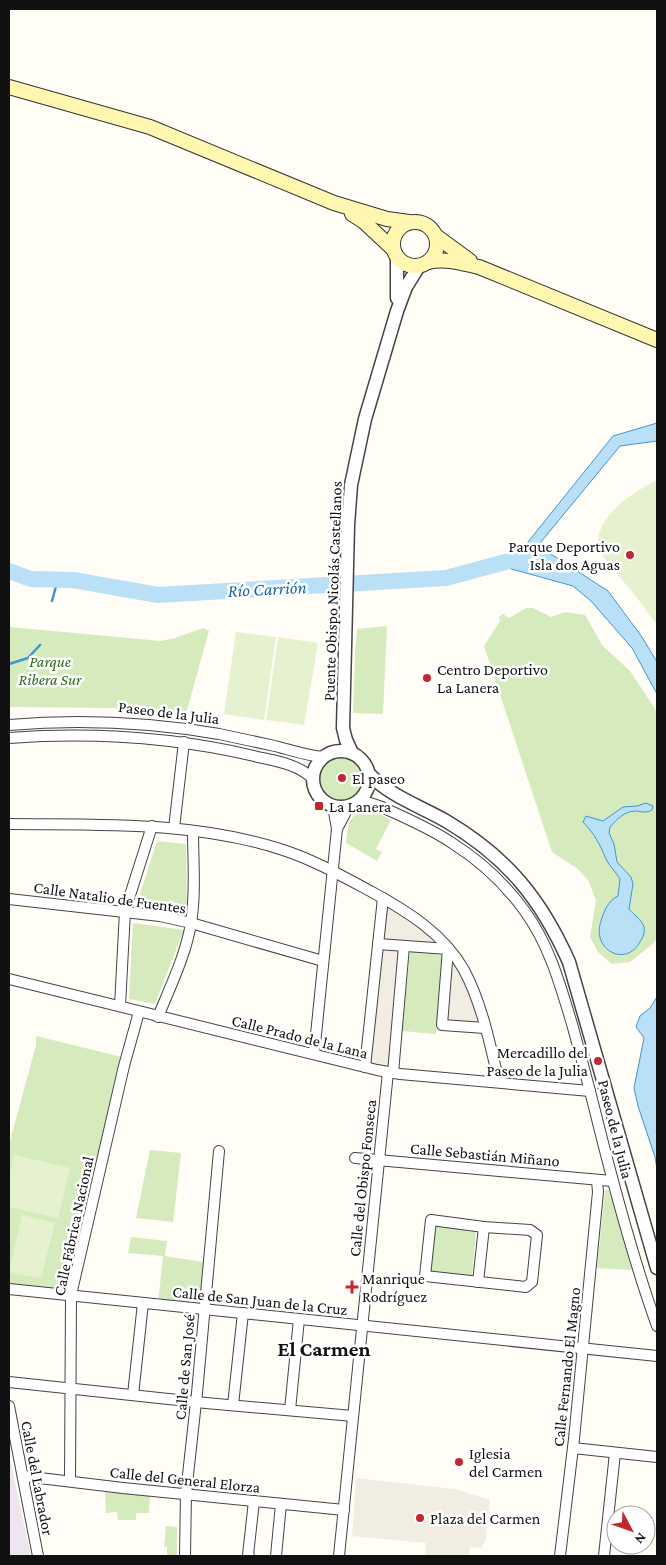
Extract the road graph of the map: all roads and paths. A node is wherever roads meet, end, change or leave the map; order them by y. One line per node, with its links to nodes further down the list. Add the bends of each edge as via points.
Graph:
1 (9, 87): 2 (main road, via 150,127)
2 (334, 203): 3 (main road); 5 (main road, via 364,221)
3 (409, 222): 4 (main road, via 424,223); 5 (main road, via 394,235)
4 (436, 236): 6 (main road, via 436,250); 7 (main road)
5 (395, 253): 6 (main road, via 406,264); 8 (street, Puente Obispo Nicolás Castellanos)
6 (423, 264): 7 (main road, via 441,259); 8 (street, Puente Obispo Nicolás Castellanos, via 406,287)
7 (479, 267): 9 (main road)
8 (397, 311): 11 (street, Puente Obispo Nicolás Castellanos, via 365,419 350,500)
9 (657, 340)
10 (9, 725): 15 (street, Paseo de la Julia, via 100,721 172,727 246,739 307,755)
11 (343, 728): 14 (street, Puente Obispo Nicolás Castellanos); 15 (street, Puente Obispo Nicolás Castellanos)
12 (9, 738): 13 (street, Paseo de la Julia, via 108,735)
13 (184, 742): 17 (street, Paseo de la Julia, via 288,764); 24 (street)
14 (352, 753): 15 (street, via 344,750); 16 (street, via 364,763)
15 (329, 754): 17 (street, via 316,766)
16 (368, 773): 18 (street); 19 (street, Paseo de la Julia)
17 (313, 778): 21 (street, via 318,795)
18 (366, 790): 19 (street, Paseo de la Julia); 20 (street)
19 (388, 791): 52 (street, Paseo de la Julia, via 480,843 529,891 556,934 569,962)
20 (353, 804): 21 (street); 25 (street); 45 (street, Paseo de la Julia, via 370,803 382,807 453,843 506,888 543,941 554,966)
21 (333, 806): 25 (street)
22 (9, 824): 23 (street)
23 (152, 826): 24 (street); 30 (street)
24 (174, 828): 26 (street)
25 (337, 829): 27 (street)
26 (193, 831): 27 (street, via 284,850); 31 (street)
27 (333, 871): 28 (street); 35 (street)
28 (383, 898): 32 (street); 34 (street, via 421,922)
29 (9, 899): 30 (street, Calle Natalio de Fuentes)
30 (125, 911): 31 (street, Calle Natalio de Fuentes); 37 (street)
31 (191, 923): 35 (street, Calle Natalio de Fuentes); 39 (street, via 186,947)
32 (378, 944): 33 (street); 42 (street)
33 (404, 946): 34 (street); 43 (street, Calle del Obispo Fonseca)
34 (448, 949): 40 (street, via 464,969); 40 (street, via 442,1025)
35 (323, 961): 41 (street)
36 (9, 980): 37 (street, Calle Prado de la Lana)
37 (120, 1006): 38 (street, Calle Prado de la Lana)
38 (139, 1012): 39 (street, Calle Prado de la Lana); 55 (street, Calle Fábrica Nacional)
39 (158, 1017): 41 (street, Calle Prado de la Lana)
40 (485, 1028): 44 (street)
41 (314, 1054): 42 (street, Calle Prado de la Lana)
42 (365, 1067): 43 (street, Calle Prado de la Lana)
43 (390, 1072): 44 (street, Calle Prado de la Lana); 48 (street, Calle del Obispo Fonseca)
44 (499, 1082): 45 (street, Calle Prado de la Lana)
45 (590, 1091): 50 (street, Paseo de la Julia)
46 (219, 1151): 57 (street, Calle de San José)
47 (355, 1158): 48 (street, Calle Sebastián Miñano)
48 (379, 1160): 49 (street, Calle Sebastián Miñano); 60 (street, Calle del Obispo Fonseca)
49 (597, 1180): 50 (street, Calle Sebastián Miñano); 62 (street, Calle Fernando El Magno)
50 (612, 1181): 61 (street, Paseo de la Julia)
51 (484, 1227): 53 (street); 53 (street, via 530,1230 537,1235 535,1258 532,1282 526,1287); 53 (street, via 431,1220 425,1276)
52 (657, 1268)
53 (478, 1282)
54 (9, 1289): 55 (street, Calle de San Juan de la Cruz)
55 (71, 1295): 56 (street, Calle de San Juan de la Cruz); 65 (street, Calle Fábrica Nacional)
56 (143, 1303): 57 (street, Calle de San Juan de la Cruz); 66 (street)
57 (205, 1309): 58 (street, Calle de San Juan de la Cruz); 67 (street, Calle de San José)
58 (243, 1313): 59 (street, Calle de San Juan de la Cruz); 68 (street)
59 (299, 1318): 60 (street, Calle de San Juan de la Cruz); 70 (street)
60 (362, 1325): 62 (street, Calle de San Juan de la Cruz); 71 (street, Calle del Obispo Fonseca)
61 (657, 1326)
62 (583, 1348): 63 (street, Calle de San Juan de la Cruz); 72 (street, Calle Fernando El Magno)
63 (657, 1356)
64 (9, 1382): 65 (street)
65 (71, 1388): 66 (street); 76 (street, Calle Fábrica Nacional)
66 (133, 1395): 67 (street)
67 (196, 1402): 68 (street); 77 (street, Calle de San José)
68 (233, 1405): 70 (street)
69 (9, 1406): 75 (street, Calle del Labrador)
70 (290, 1410): 71 (street)
71 (353, 1416): 80 (street, Calle del Obispo Fonseca)
72 (573, 1448): 73 (street); 86 (street, Calle Fernando El Magno)
73 (614, 1452): 74 (street); 87 (street)
74 (657, 1457)
75 (23, 1476): 76 (street, Calle del General Elorza); 81 (street, Calle del Labrador)
76 (70, 1481): 77 (street, Calle del General Elorza)
77 (186, 1493): 78 (street, Calle del General Elorza); 82 (street, Calle de San José)
78 (254, 1501): 79 (street, Calle del General Elorza); 83 (street)
79 (281, 1504): 80 (street, Calle del General Elorza); 84 (street)
80 (344, 1510): 85 (street, Calle del Obispo Fonseca)
81 (38, 1556)
82 (186, 1556)
83 (249, 1556)
84 (276, 1556)
85 (339, 1556)
86 (560, 1556)
87 (604, 1556)

